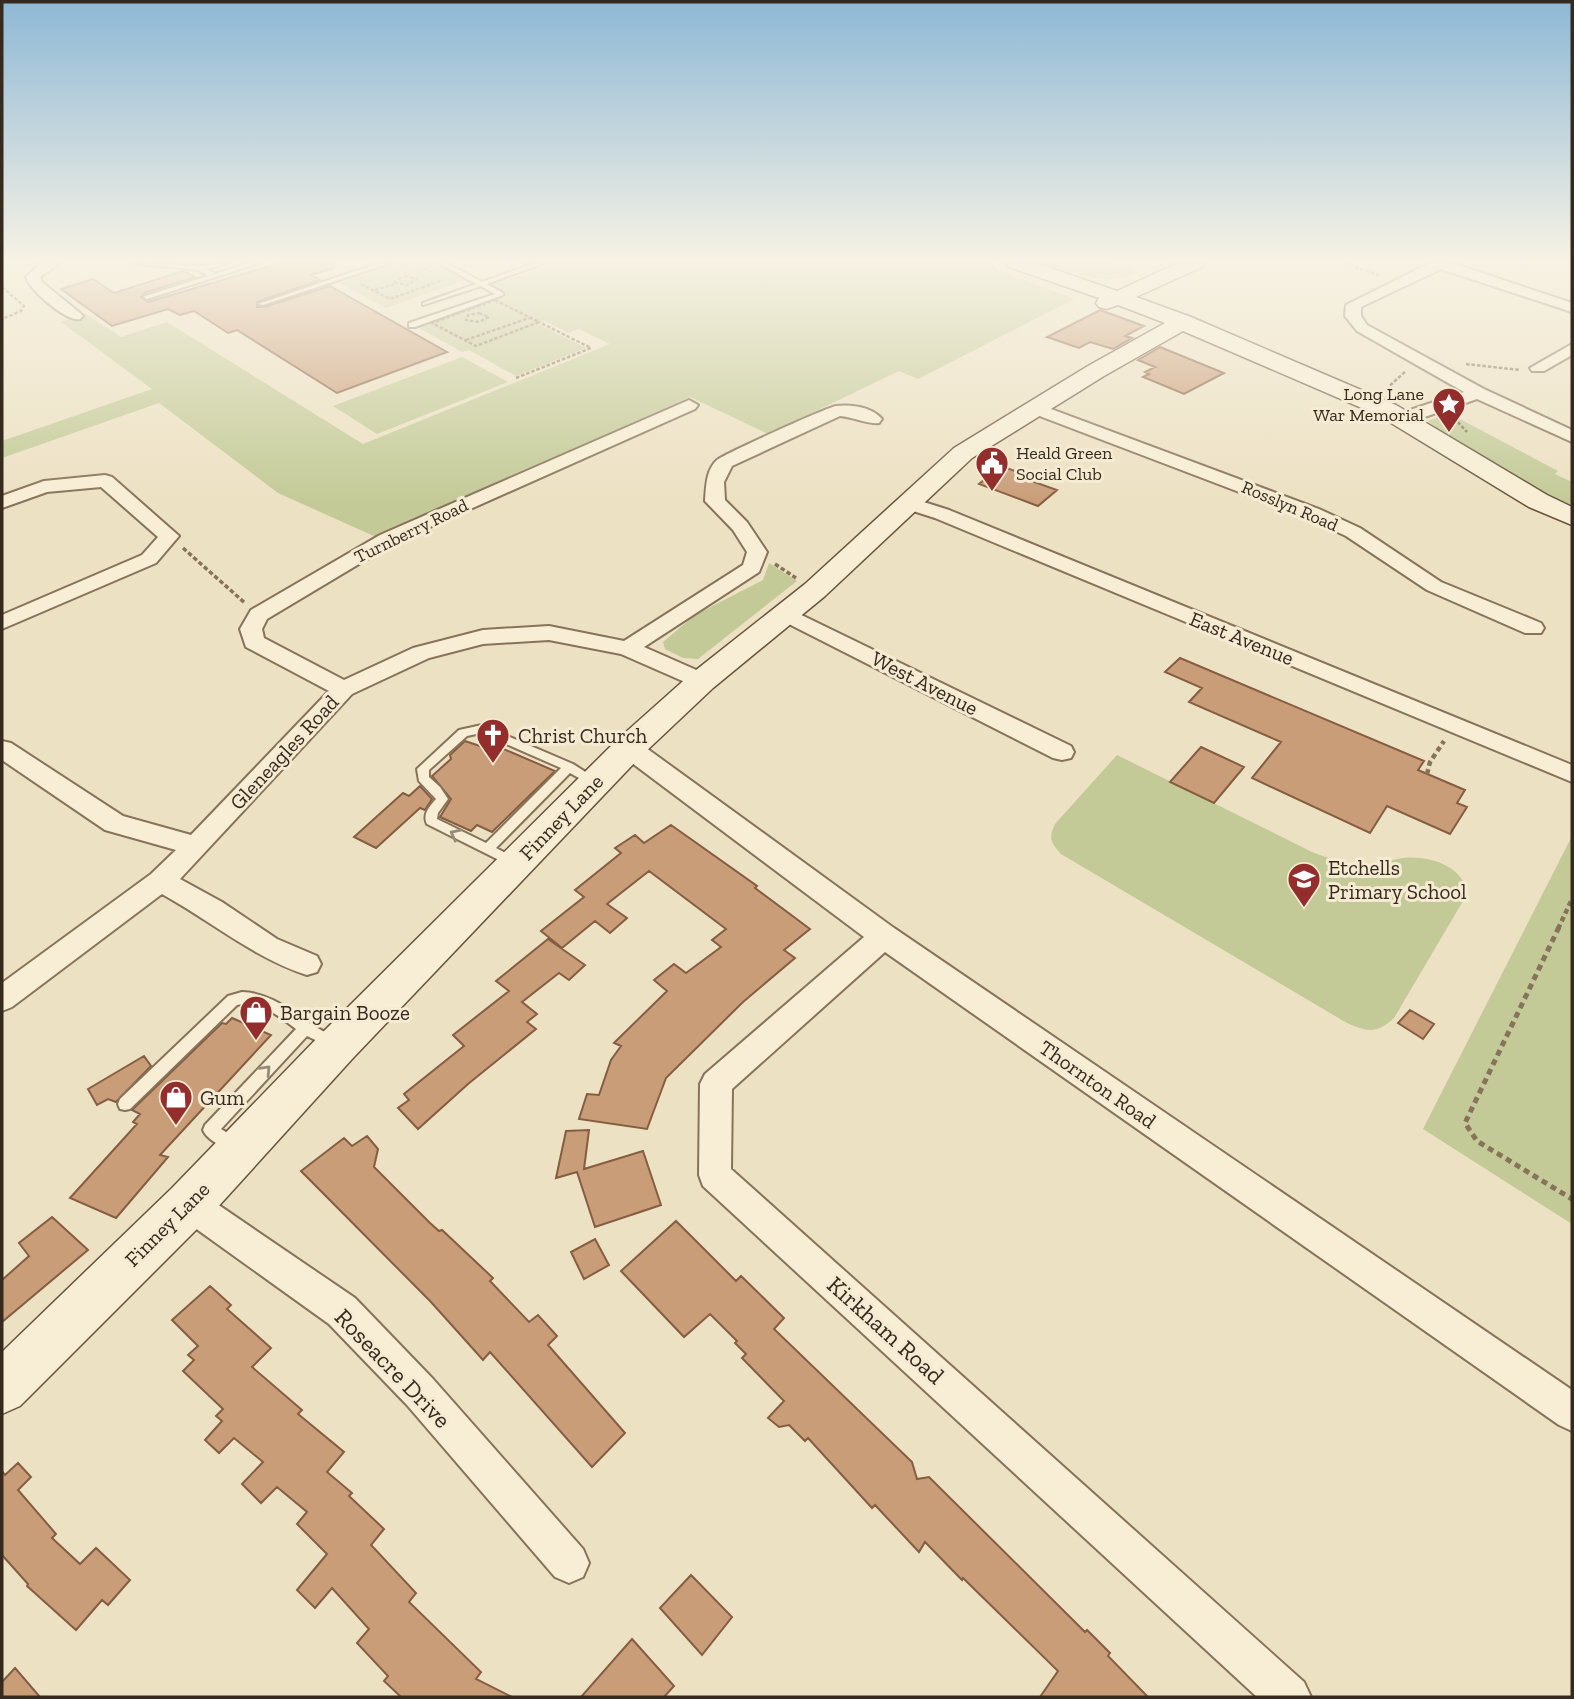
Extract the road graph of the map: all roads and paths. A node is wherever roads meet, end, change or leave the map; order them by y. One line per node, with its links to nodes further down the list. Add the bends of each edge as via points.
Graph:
1 (468, 342): 2 (path, via 476,346)
2 (486, 342)
3 (579, 342): 10 (path, via 591,348)
4 (1135, 342): 14 (street, Finney Lane)
5 (1224, 342): 12 (street)
6 (1388, 342): 8 (street)
7 (1572, 349): 9 (street)
8 (1418, 359): 9 (path); 11 (street); 12 (path)
9 (1538, 368)
10 (516, 378)
11 (1478, 393): 16 (street); 17 (street)
12 (1372, 402): 16 (street)
13 (689, 405): 25 (street, Turnberry Road, via 387,539)
14 (1035, 408): 19 (street, Finney Lane, via 963,453); 27 (street, Rosslyn Road, via 1312,513 1353,532 1434,586)
15 (875, 418): 22 (street, via 838,411 724,463 715,482 715,501)
16 (1401, 419): 20 (street, via 1480,469)
17 (1572, 437)
18 (2, 502): 21 (street, via 44,487 105,481)
19 (911, 504): 23 (street, Finney Lane); 31 (street, East Avenue)
20 (1572, 517)
21 (169, 536): 25 (path); 26 (street, via 149,559)
22 (757, 552): 23 (path); 28 (street, via 752,568)
23 (815, 590): 24 (street, Finney Lane)
24 (787, 614): 29 (street, Finney Lane); 34 (street, West Avenue)
25 (259, 615): 30 (street, via 251,629 254,642)
26 (2, 623)
27 (1534, 628)
28 (627, 648): 29 (street, Gleneagles Road); 30 (street, Gleneagles Road, via 550,633 483,637 421,653)
29 (702, 681): 32 (street, Finney Lane)
30 (344, 689): 38 (street, Gleneagles Road)
31 (1454, 726): 35 (path); 36 (street, East Avenue)
32 (629, 748): 37 (street, Finney Lane); 42 (street, Thornton Road)
33 (2, 750): 38 (street, via 114,822)
34 (1062, 752)
35 (1427, 774)
36 (1572, 774)
37 (582, 775): 39 (street, Finney Lane); 39 (lane, one-way to 37, via 431,821 442,799 423,778 423,769 463,733 482,729)
38 (196, 846): 40 (street, Gleneagles Road)
39 (502, 857): 46 (street, Finney Lane)
40 (161, 881): 43 (street, via 212,908 259,955); 44 (street, Gleneagles Road)
41 (1572, 899): 49 (path, via 1465,1123 1477,1141)
42 (884, 936): 52 (street, Thornton Road); 54 (street, Kirkham Road, via 716,1084 715,1175)
43 (307, 964)
44 (2, 999)
45 (305, 1028): 46 (lane); 47 (lane, via 289,1015 242,996); 48 (lane, one-way to 45, via 210,1130)
46 (338, 1045): 48 (street, Finney Lane)
47 (125, 1104)
48 (240, 1149): 50 (street, Finney Lane)
49 (1572, 1199)
50 (189, 1204): 51 (street, Finney Lane); 53 (street, Roseacre Drive, via 342,1311 420,1392)
51 (2, 1388)
52 (1572, 1412)
53 (569, 1563)
54 (1289, 1697)

